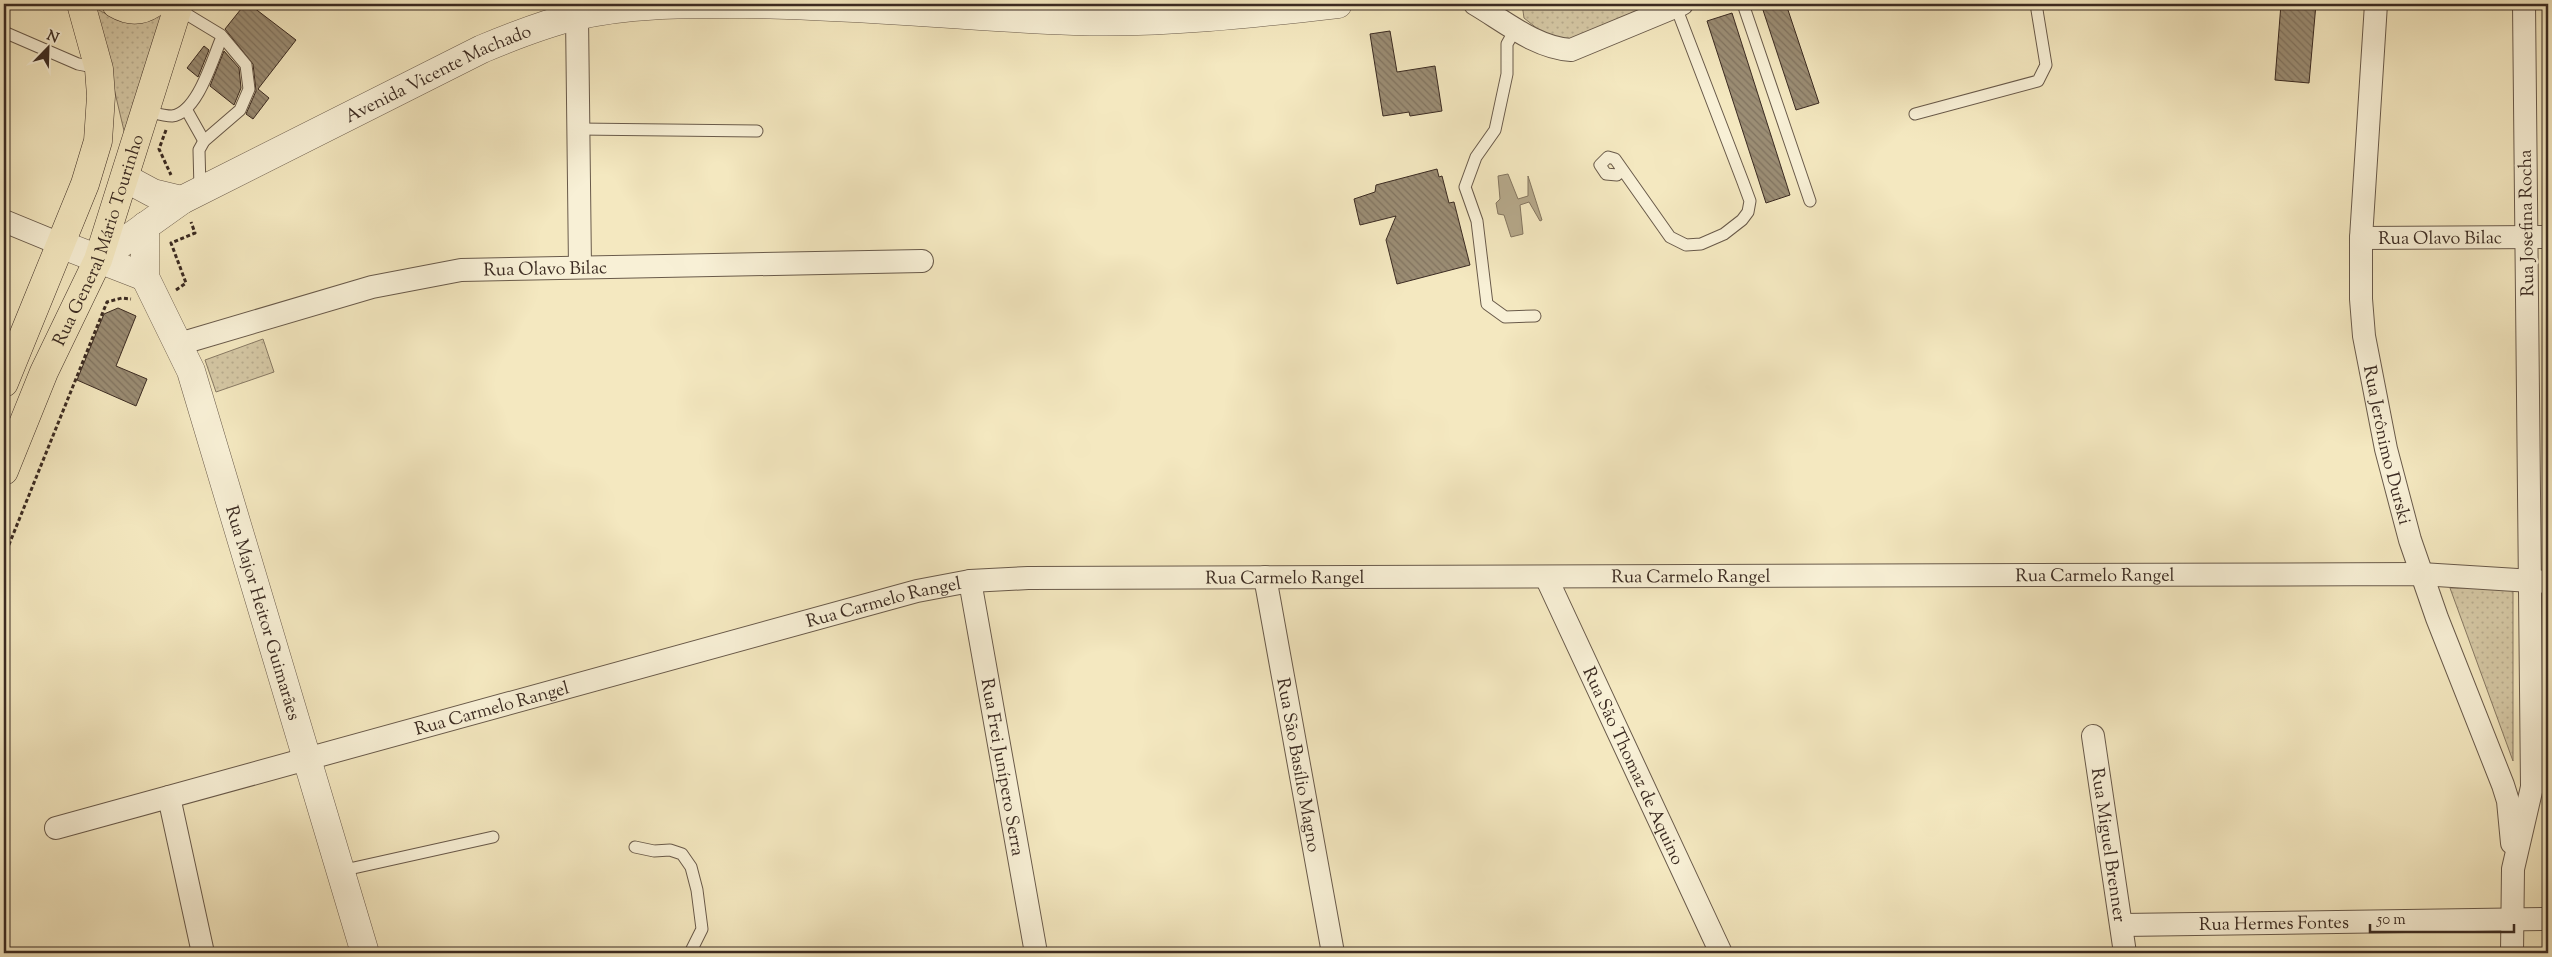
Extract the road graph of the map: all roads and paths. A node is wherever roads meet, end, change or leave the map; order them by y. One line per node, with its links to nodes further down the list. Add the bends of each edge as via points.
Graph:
1 (81, 4): 16 (main road)
2 (116, 4): 9 (main road, via 135,11)
3 (1338, 4): 11 (street, Avenida Vicente Machado, via 1170,20 1096,21)
4 (1475, 4): 13 (street)
5 (1742, 4): 26 (lane)
6 (2036, 4): 19 (lane, via 2046,65 2038,81)
7 (2376, 4): 30 (street, Rua Jerônimo Durski)
8 (2524, 4): 29 (street, Rua Josefina Rocha)
9 (170, 5): 15 (lane); 18 (main road, Rua General Mário Tourinho)
10 (1679, 5): 13 (street, via 1571,50 1549,47); 23 (lane, via 1746,189 1750,201 1748,212 1724,234 1701,244 1686,245 1670,237)
11 (1030, 11): 12 (street, Avenida Vicente Machado, via 710,4 622,8)
12 (577, 16): 20 (street); 25 (street, Avenida Vicente Machado, via 482,49)
13 (1516, 28): 36 (lane, via 1507,44 1507,74 1495,130 1476,156 1465,187 1477,221 1487,304 1506,316)
14 (4, 32): 16 (lane, via 78,64)
15 (222, 37): 17 (lane, via 204,82); 22 (lane, via 246,65 249,89 240,110)
16 (99, 69): 31 (main road, via 98,141 85,184)
17 (186, 109): 18 (lane, via 171,116); 22 (lane)
18 (146, 111): 24 (main road, Rua General Mário Tourinho)
19 (1915, 114)
20 (578, 129): 21 (lane); 34 (street)
21 (757, 131)
22 (204, 141): 25 (lane, via 198,155)
23 (1622, 169)
24 (125, 178): 25 (street, via 153,193); 32 (main road, Rua General Mário Tourinho)
25 (191, 196): 28 (street, Avenida Vicente Machado)
26 (1810, 201)
27 (4, 221): 31 (street)
28 (145, 226): 32 (street, Avenida Vicente Machado); 35 (street, Rua Major Heitor Guimarães)
29 (2537, 237): 30 (street, Rua Olavo Bilac); 44 (street, Rua Josefina Rocha)
30 (2361, 238): 40 (street, Rua Jerônimo Durski, via 2361,299 2374,394 2397,496)
31 (60, 244): 32 (street); 38 (main road, Rua General Mário Tourinho)
32 (98, 260): 35 (street); 39 (main road, Rua General Mário Tourinho, via 44,372)
33 (922, 261): 34 (street, Rua Olavo Bilac)
34 (580, 267): 37 (street, Rua Olavo Bilac, via 461,270 418,276 324,300)
35 (146, 277): 37 (street, Rua Major Heitor Guimarães)
36 (1535, 316)
37 (179, 344): 46 (street, Rua Major Heitor Guimarães, via 190,371)
38 (4, 383)
39 (4, 472)
40 (2421, 574): 41 (street, Rua Carmelo Rangel); 44 (street, Rua Carmelo Rangel); 47 (street, Rua Jerônimo Durski)
41 (1546, 576): 42 (street, Rua Carmelo Rangel); 63 (street, Rua São Thomaz de Aquino)
42 (1265, 577): 43 (street, Rua Carmelo Rangel); 62 (street, Rua São Basílio Magno)
43 (970, 581): 46 (street, Rua Carmelo Rangel, via 917,591); 61 (street, Rua Frei Junípero Serra)
44 (2539, 582): 48 (street, Rua Josefina Rocha)
45 (2093, 736): 57 (street, Rua Miguel Brenner)
46 (307, 759): 49 (street, Rua Carmelo Rangel); 54 (street, Rua Major Heitor Guimarães)
47 (2503, 785): 48 (street); 53 (street, Rua Jerônimo Durski, via 2511,822)
48 (2532, 787): 53 (street, Rua Josefina Rocha)
49 (169, 797): 50 (street, Rua Carmelo Rangel); 58 (street)
50 (56, 828)
51 (493, 837): 54 (lane)
52 (635, 847): 60 (lane, via 682,854 691,867 702,929)
53 (2513, 868): 55 (street, Rua Josefina Rocha)
54 (340, 871): 59 (street, Rua Major Heitor Guimarães)
55 (2512, 919): 56 (street, Rua Hermes Fontes); 57 (street, Rua Hermes Fontes); 65 (street, Rua Josefina Rocha)
56 (2548, 919)
57 (2122, 925): 64 (street, Rua Miguel Brenner)
58 (203, 953)
59 (365, 953)
60 (690, 953)
61 (1036, 953)
62 (1333, 953)
63 (1721, 953)
64 (2125, 953)
65 (2512, 953)

